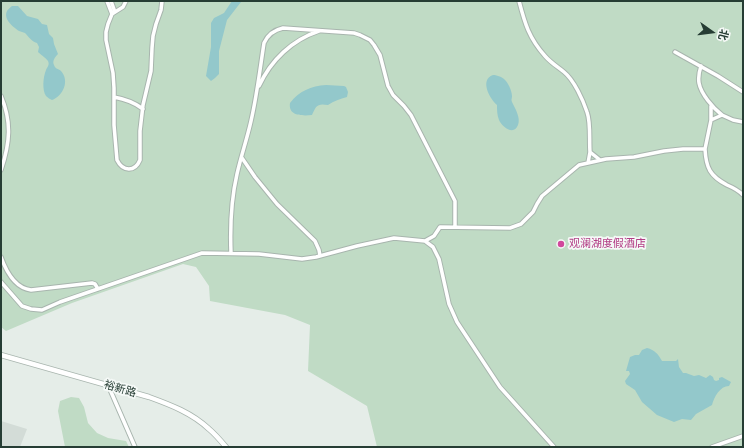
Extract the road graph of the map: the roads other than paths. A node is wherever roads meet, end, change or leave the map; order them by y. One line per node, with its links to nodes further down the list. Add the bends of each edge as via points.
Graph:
1 (107, 1): 6 (street)
2 (111, 1): 6 (street)
3 (126, 1): 6 (street, via 123,7)
4 (162, 1): 15 (street, via 153,36 151,71)
5 (519, 1): 20 (street, via 532,39 546,57 565,73 580,95 588,113)
6 (114, 13): 13 (street, via 108,24 106,36 114,80)
7 (322, 30): 10 (street, via 299,40 284,51 268,70); 10 (street, via 283,28 271,32 264,43); 26 (street, via 360,35 370,40 378,49 388,86 408,110 455,201)
8 (675, 52): 9 (street)
9 (701, 66): 11 (street); 14 (street, via 699,85)
10 (257, 92): 21 (street)
11 (743, 92)
12 (1, 96): 24 (street, via 9,134)
13 (114, 97): 15 (street, via 127,100); 15 (street, via 117,160 122,168 131,169 140,160)
14 (711, 106): 16 (street); 17 (street)
15 (143, 109)
16 (722, 115): 17 (street); 18 (street)
17 (711, 120): 19 (street)
18 (743, 122)
19 (705, 149): 22 (street, via 683,148); 25 (street, via 710,171 715,178 738,189)
20 (590, 152): 22 (street); 23 (street)
21 (242, 158): 28 (street, via 232,203); 29 (street, via 274,200 315,241)
22 (600, 160): 23 (street)
23 (588, 162): 26 (street, via 579,165 542,196 533,212 521,224 510,228)
24 (1, 170)
25 (743, 195)
26 (455, 227): 27 (street, via 440,227 434,236)
27 (425, 241): 29 (street, via 394,238); 38 (street, via 433,247 439,259 449,304 457,322 500,387)
28 (231, 253): 29 (street, via 302,259); 32 (street, via 202,253)
29 (320, 256)
30 (1, 257): 32 (street, via 16,283 26,289 92,283)
31 (1, 282): 32 (street, via 22,306 37,310)
32 (98, 289)
33 (1, 355): 34 (street, 裕新路)
34 (108, 385): 36 (street); 37 (street, 裕新路, via 160,401 186,413 209,428)
35 (743, 436): 39 (street)
36 (135, 447)
37 (226, 447)
38 (554, 447)
39 (712, 447)

